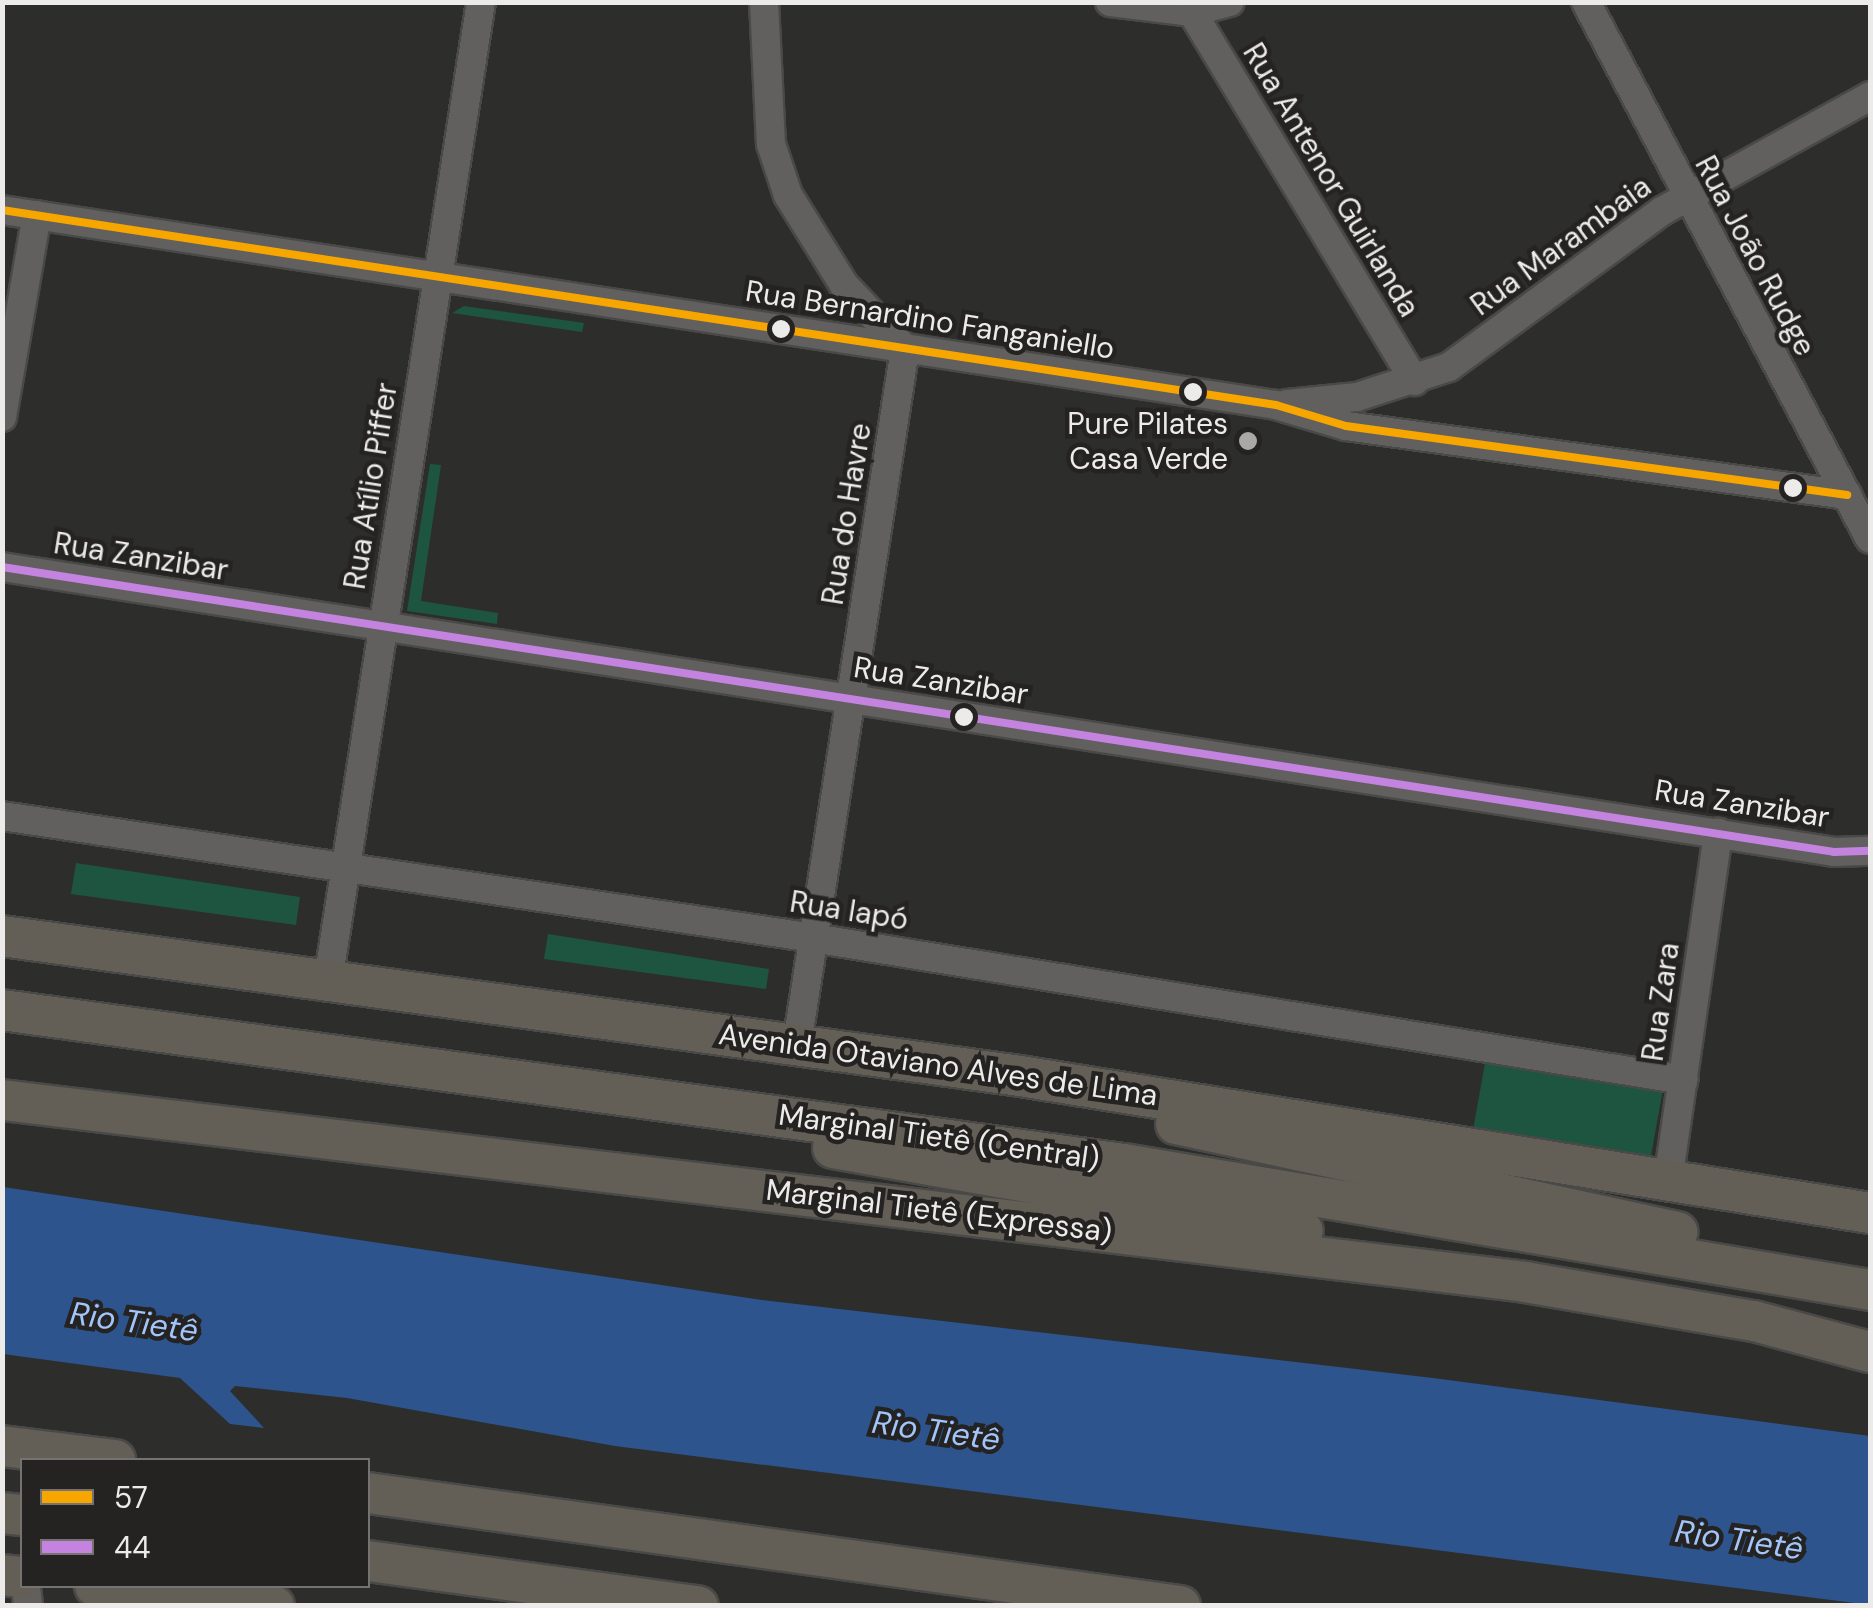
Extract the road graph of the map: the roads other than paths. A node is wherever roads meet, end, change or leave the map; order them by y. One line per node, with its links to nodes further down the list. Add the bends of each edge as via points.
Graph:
1 (480, 2): 11 (street, Rua Atílio Piffer)
2 (764, 2): 12 (street, via 771,144 788,195 844,284)
3 (1110, 2): 6 (street)
4 (1230, 2): 6 (street)
5 (1586, 2): 8 (street, Rua João Rudge)
6 (1192, 12): 13 (street, Rua Antenor Guirlanda)
7 (1870, 96): 8 (street, Rua Marambaia)
8 (1687, 198): 13 (street, Rua Marambaia, via 1450,367); 17 (street, Rua João Rudge)
9 (2, 210): 10 (street, Rua Bernardino Fanganiello)
10 (37, 215): 11 (street, Rua Bernardino Fanganiello); 15 (street)
11 (437, 276): 12 (street, Rua Bernardino Fanganiello); 20 (street, Rua Atílio Piffer)
12 (906, 349): 14 (street, Rua Bernardino Fanganiello); 21 (street, Rua do Havre)
13 (1415, 381): 14 (street, Rua Marambaia, via 1356,397); 16 (street)
14 (1276, 405): 16 (street, Rua Bernardino Fanganiello, via 1302,418)
15 (2, 417)
16 (1368, 429): 17 (street, Rua Bernardino Fanganiello)
17 (1847, 494): 18 (street, Rua João Rudge)
18 (1870, 540)
19 (2, 567): 20 (street, Rua Zanzibar)
20 (381, 630): 21 (street, Rua Zanzibar); 25 (street, Rua Atílio Piffer)
21 (851, 700): 23 (street, Rua Zanzibar); 27 (street, Rua do Havre)
22 (2, 816): 25 (street, Rua Iapó)
23 (1718, 833): 24 (street, Rua Zanzibar, via 1834,852); 32 (street, Rua Zara)
24 (1870, 851)
25 (343, 869): 27 (street, Rua Iapó); 28 (street, Rua Atílio Piffer)
26 (2, 936): 28 (highway, Avenida Otaviano Alves de Lima)
27 (813, 938): 30 (street, Rua do Havre); 32 (street, Rua Iapó)
28 (328, 981): 30 (highway, Avenida Otaviano Alves de Lima)
29 (2, 1010): 34 (highway, Marginal Tietê (Central))
30 (798, 1044): 31 (highway, Avenida Otaviano Alves de Lima)
31 (1020, 1076): 35 (highway, Avenida Otaviano Alves de Lima); 38 (highway, via 1152,1119 1762,1252)
32 (1684, 1080): 35 (street, Rua Zara)
33 (2, 1100): 37 (highway, Marginal Tietê (Expressa))
34 (693, 1100): 37 (highway, via 758,1136 1435,1254); 38 (highway, Marginal Tietê (Central), via 1124,1164)
35 (1668, 1181): 36 (highway, Avenida Otaviano Alves de Lima)
36 (1870, 1213)
37 (1526, 1282): 39 (highway, Marginal Tietê (Expressa))
38 (1853, 1288)
39 (1754, 1321): 40 (highway, via 1814,1319); 41 (highway, Marginal Tietê (Expressa))
40 (1870, 1328)
41 (1870, 1352)
42 (2, 1446): 43 (highway)
43 (98, 1458)
44 (370, 1493): 46 (highway)
45 (370, 1561): 49 (highway)
46 (939, 1573): 50 (highway); 51 (highway)
47 (112, 1588): 48 (highway)
48 (274, 1606)
49 (698, 1606)
50 (986, 1606)
51 (1180, 1606)

